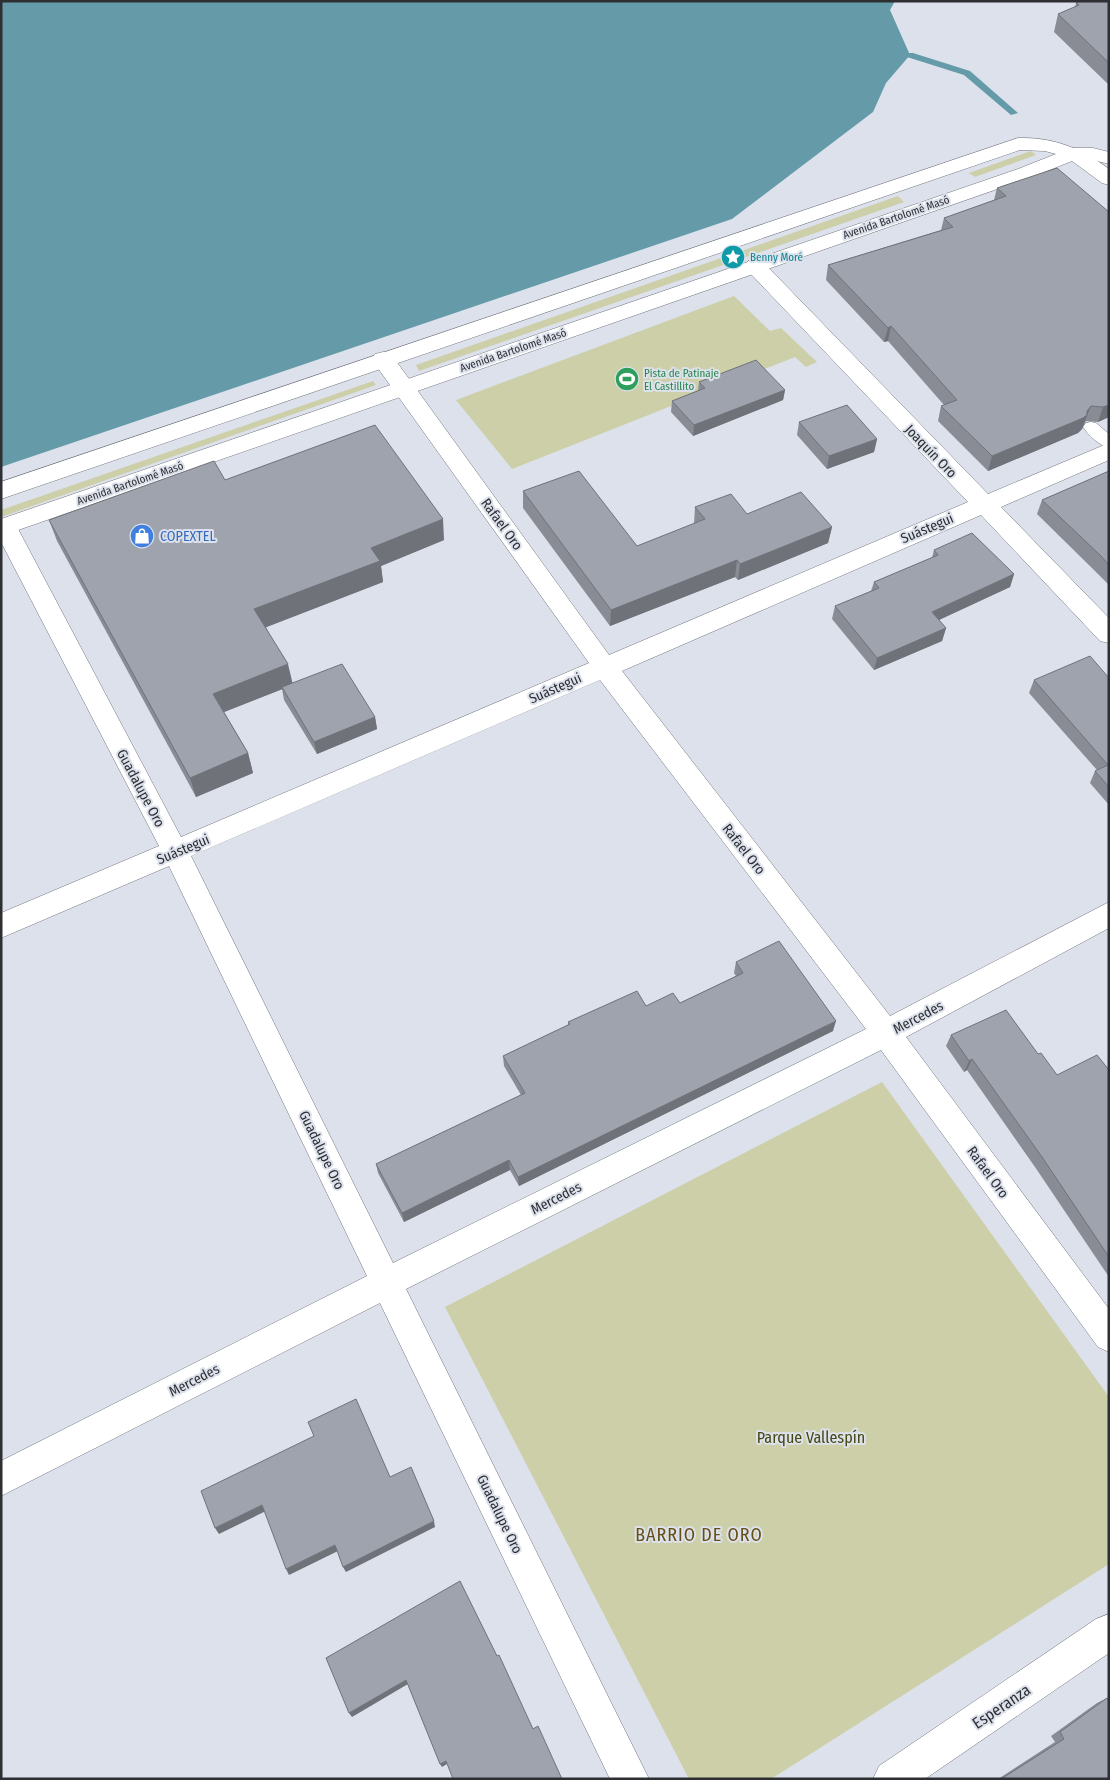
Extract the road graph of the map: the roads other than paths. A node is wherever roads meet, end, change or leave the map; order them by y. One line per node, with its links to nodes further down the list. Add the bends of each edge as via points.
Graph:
1 (1072, 154): 2 (street); 3 (street); 4 (street, via 1050,145 1018,144); 5 (street)
2 (1109, 158)
3 (1025, 173): 6 (street, via 1052,171); 7 (street, Avenida Bartolomé Masó)
4 (920, 177): 7 (street); 9 (street)
5 (1109, 179)
6 (1065, 180)
7 (946, 200): 8 (street, Avenida Bartolomé Masó)
8 (755, 266): 10 (street, Avenida Bartolomé Masó); 15 (street, Joaquín Oro)
9 (383, 359): 10 (street, Rafael Oro); 14 (street)
10 (405, 388): 16 (street, Avenida Bartolomé Masó); 18 (street, Rafael Oro)
11 (1091, 427): 12 (lane)
12 (1109, 443)
13 (1109, 451): 15 (street, Suástegui)
14 (1, 491)
15 (982, 504): 17 (street, Joaquín Oro); 18 (street, Suástegui)
16 (3, 527): 19 (street, Guadalupe Oro)
17 (1109, 634)
18 (604, 666): 19 (street, Suástegui); 22 (street, Rafael Oro)
19 (176, 853): 21 (street, Suástegui); 23 (street, Guadalupe Oro)
20 (1109, 914): 22 (street, Mercedes)
21 (1, 926)
22 (886, 1034): 23 (street, Mercedes); 24 (street, Rafael Oro)
23 (387, 1282): 25 (street, Mercedes); 27 (street, Guadalupe Oro)
24 (1109, 1336)
25 (1, 1479)
26 (1109, 1632): 28 (street, Esperanza)
27 (630, 1779)
28 (892, 1779)

